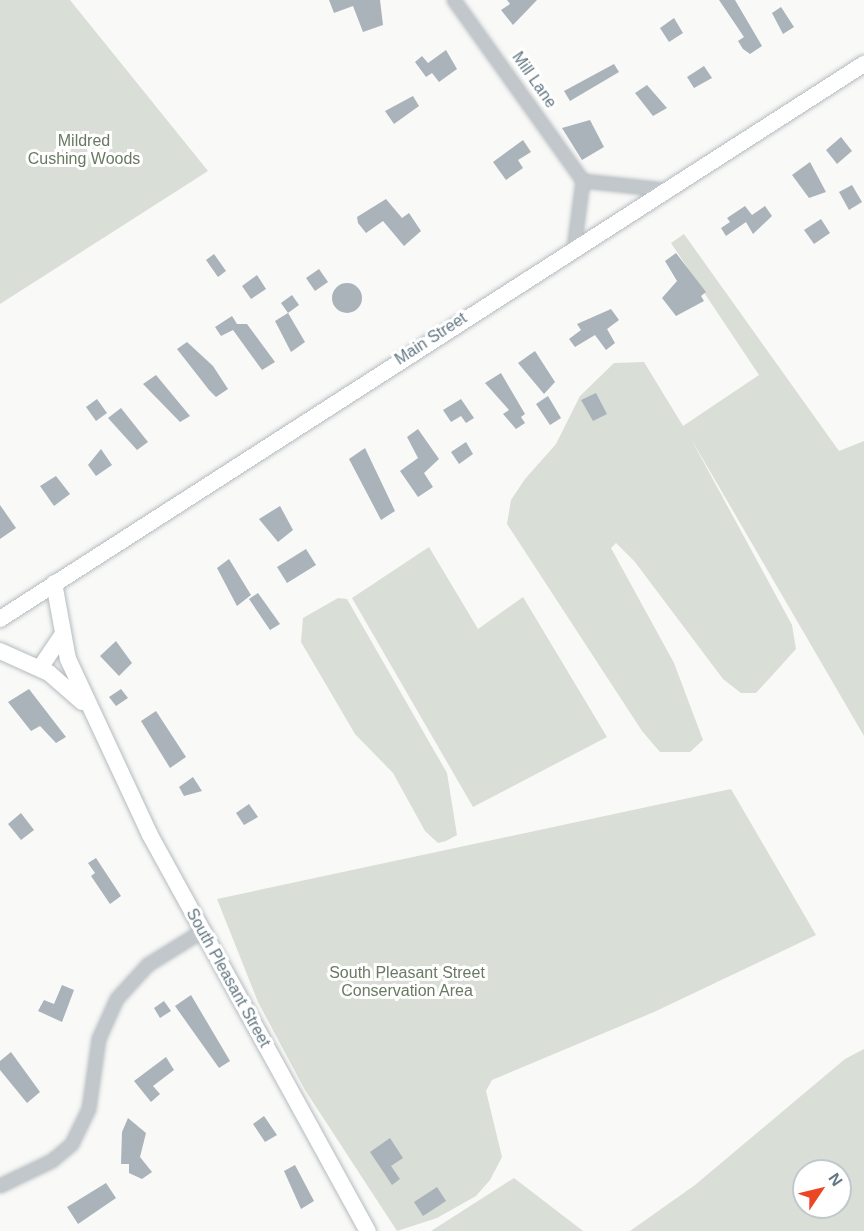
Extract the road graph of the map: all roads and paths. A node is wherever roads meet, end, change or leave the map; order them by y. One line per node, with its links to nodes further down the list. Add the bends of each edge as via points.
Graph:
1 (454, 0): 3 (street, Mill Lane)
2 (864, 64): 4 (main road, Main Street)
3 (583, 181): 4 (street); 5 (street)
4 (666, 190): 5 (main road, Main Street)
5 (574, 249): 6 (main road, Main Street)
6 (54, 583): 7 (main road, Main Street); 8 (main road, South Pleasant Street)
7 (0, 619)
8 (61, 637): 10 (main road); 11 (main road, South Pleasant Street)
9 (0, 651): 10 (main road, South Pleasant Street)
10 (40, 668): 11 (main road, South Pleasant Street, via 73,692)
11 (97, 721): 12 (main road, South Pleasant Street)
12 (201, 932): 13 (street, via 148,965 117,999 99,1040 89,1109 72,1144 52,1161); 14 (main road, South Pleasant Street)
13 (0, 1186)
14 (368, 1231)

